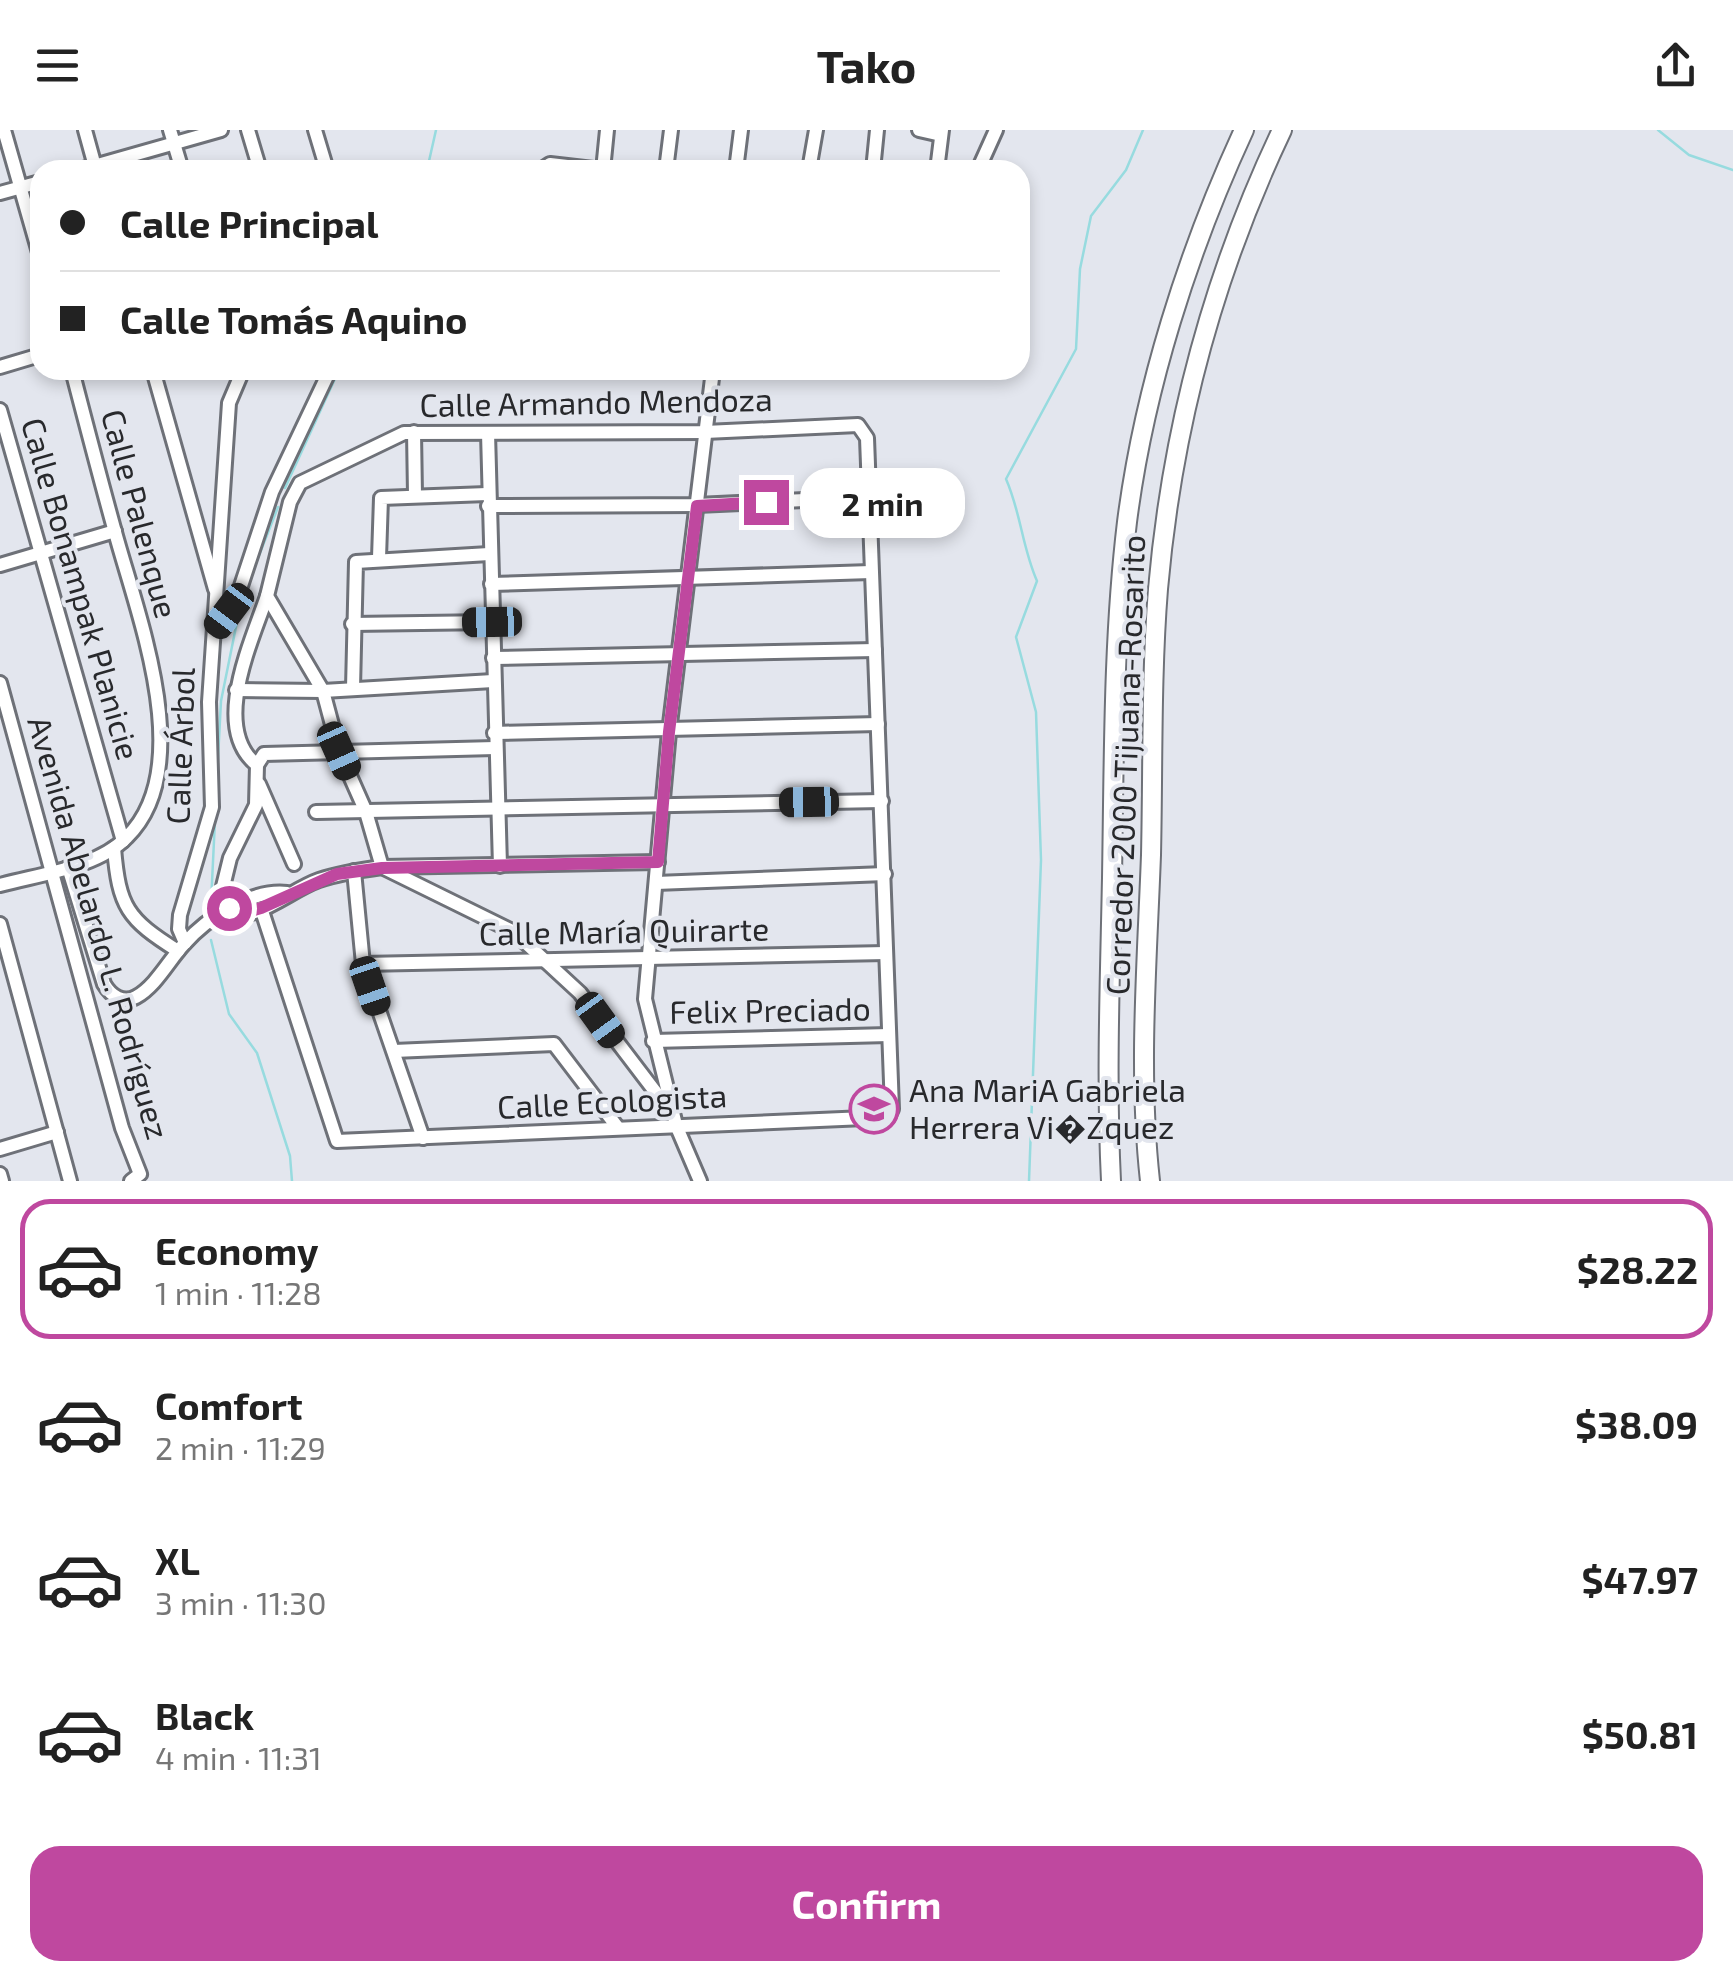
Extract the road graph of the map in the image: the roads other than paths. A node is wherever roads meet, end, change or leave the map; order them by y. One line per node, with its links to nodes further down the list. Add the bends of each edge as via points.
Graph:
1 (4, 130): 30 (street)
2 (85, 130): 17 (street)
3 (222, 130): 16 (street)
4 (248, 130): 20 (street)
5 (316, 130): 21 (street)
6 (608, 130): 22 (street)
7 (671, 130): 23 (street)
8 (741, 130): 24 (street)
9 (816, 130): 25 (street)
10 (877, 130): 26 (street)
11 (919, 130): 15 (street)
12 (996, 130): 28 (street)
13 (1244, 130): 116 (highway, Corredor 2000 Tijuana-Rosarito, via 1162,360 1128,519 1113,825)
14 (1282, 130): 117 (highway, Corredor 2000 Tijuana-Rosarito, via 1239,228 1203,336 1164,529 1154,652 1146,1028)
15 (941, 132): 27 (street)
16 (172, 136): 18 (street); 19 (street)
17 (94, 160)
18 (115, 160)
19 (179, 160)
20 (257, 160)
21 (324, 160)
22 (604, 160)
23 (667, 160)
24 (737, 160)
25 (811, 160)
26 (875, 160)
27 (938, 160)
28 (982, 160)
29 (30, 184): 30 (street)
30 (20, 187): 31 (street); 32 (street)
31 (0, 192)
32 (30, 222)
33 (30, 358): 34 (street)
34 (0, 368)
35 (75, 380): 50 (street, Calle Palenque)
36 (156, 380): 59 (street)
37 (239, 380): 59 (street, Calle Árbol, via 229,403)
38 (325, 380): 44 (street)
39 (712, 380): 42 (street)
40 (0, 410): 51 (street, Calle Bonampak Planicie)
41 (414, 432): 43 (street, Calle Armando Mendoza); 45 (street); 48 (street, Calle Armando Mendoza, via 394,434 300,483)
42 (705, 432): 43 (street, Calle Armando Mendoza); 46 (street, Calle Armando Mendoza, via 864,428); 49 (street)
43 (488, 433): 47 (street)
44 (272, 492): 48 (street); 62 (street, via 238,595)
45 (415, 495): 47 (street); 53 (street, via 380,500)
46 (869, 497): 49 (street); 55 (street)
47 (488, 500): 49 (street); 52 (street)
48 (290, 502): 58 (street)
49 (697, 506): 56 (street)
50 (115, 531): 51 (street); 83 (street, Calle Palenque, via 154,673 158,725 155,792)
51 (42, 554): 54 (street); 83 (street, Calle Bonampak Planicie)
52 (489, 554): 53 (street); 57 (street)
53 (379, 558): 61 (street, via 354,565)
54 (0, 565)
55 (871, 572): 56 (street); 63 (street)
56 (688, 580): 57 (street); 64 (street)
57 (491, 584): 60 (street)
58 (267, 596): 69 (street); 70 (street)
59 (218, 601): 62 (street, Calle Árbol)
60 (492, 622): 61 (street); 65 (street)
61 (352, 624): 68 (street)
62 (214, 630): 98 (street, Calle Árbol, via 212,808 180,915)
63 (875, 650): 64 (street); 71 (street)
64 (678, 655): 65 (street); 72 (street)
65 (493, 658): 66 (street)
66 (493, 681): 68 (street); 73 (street)
67 (0, 684): 89 (street, Avenida Abelardo L. Rodríguez)
68 (353, 688): 70 (street)
69 (236, 690): 70 (street); 76 (street, via 240,734 248,758)
70 (322, 691): 75 (street)
71 (878, 724): 72 (street); 78 (street)
72 (669, 732): 73 (street); 79 (street)
73 (494, 733): 74 (street)
74 (494, 748): 75 (street); 80 (street)
75 (339, 751): 76 (street, via 268,752); 82 (street)
76 (259, 761): 77 (street)
77 (258, 782): 85 (street); 96 (street, via 256,805 230,858)
78 (882, 801): 79 (street); 91 (street)
79 (663, 804): 80 (street); 84 (street)
80 (497, 809): 82 (street); 86 (street)
81 (316, 812): 82 (street)
82 (366, 812): 88 (street)
83 (119, 844): 87 (street); 98 (street, Calle Bonampak Planicie, via 122,901 146,929)
84 (658, 862): 86 (street); 92 (street)
85 (294, 864)
86 (500, 866): 88 (street)
87 (68, 867): 89 (street); 98 (street, via 100,974 116,998 140,994)
88 (382, 868): 90 (street); 101 (street, via 506,927)
89 (52, 870): 93 (street); 114 (street, Avenida Abelardo L. Rodríguez, via 140,1174)
90 (354, 871): 94 (street); 102 (street)
91 (885, 874): 92 (street); 99 (street)
92 (656, 883): 100 (street)
93 (0, 885)
94 (287, 893): 95 (street); 96 (street, via 245,902)
95 (261, 908): 96 (street); 109 (street, Calle Ecologista, via 337,1142)
96 (219, 917): 98 (street)
97 (0, 924): 108 (street)
98 (181, 947)
99 (886, 953): 100 (street, Calle María Quirarte); 103 (street)
100 (646, 958): 101 (street, Calle María Quirarte); 104 (street)
101 (548, 962): 102 (street, Calle María Quirarte); 106 (street, via 580,993)
102 (363, 964): 105 (street)
103 (889, 1035): 104 (street, Felix Preciado); 106 (street, Calle Ecologista, via 888,1117)
104 (653, 1041): 106 (street)
105 (394, 1051): 107 (street, via 554,1044); 109 (street)
106 (675, 1120): 107 (street, Calle Ecologista); 115 (street)
107 (618, 1128): 109 (street, Calle Ecologista)
108 (57, 1132): 110 (street); 113 (street)
109 (423, 1138)
110 (0, 1149)
111 (0, 1174): 112 (street)
112 (2, 1181)
113 (70, 1181)
114 (130, 1181)
115 (700, 1181)
116 (1111, 1181)
117 (1150, 1181)

